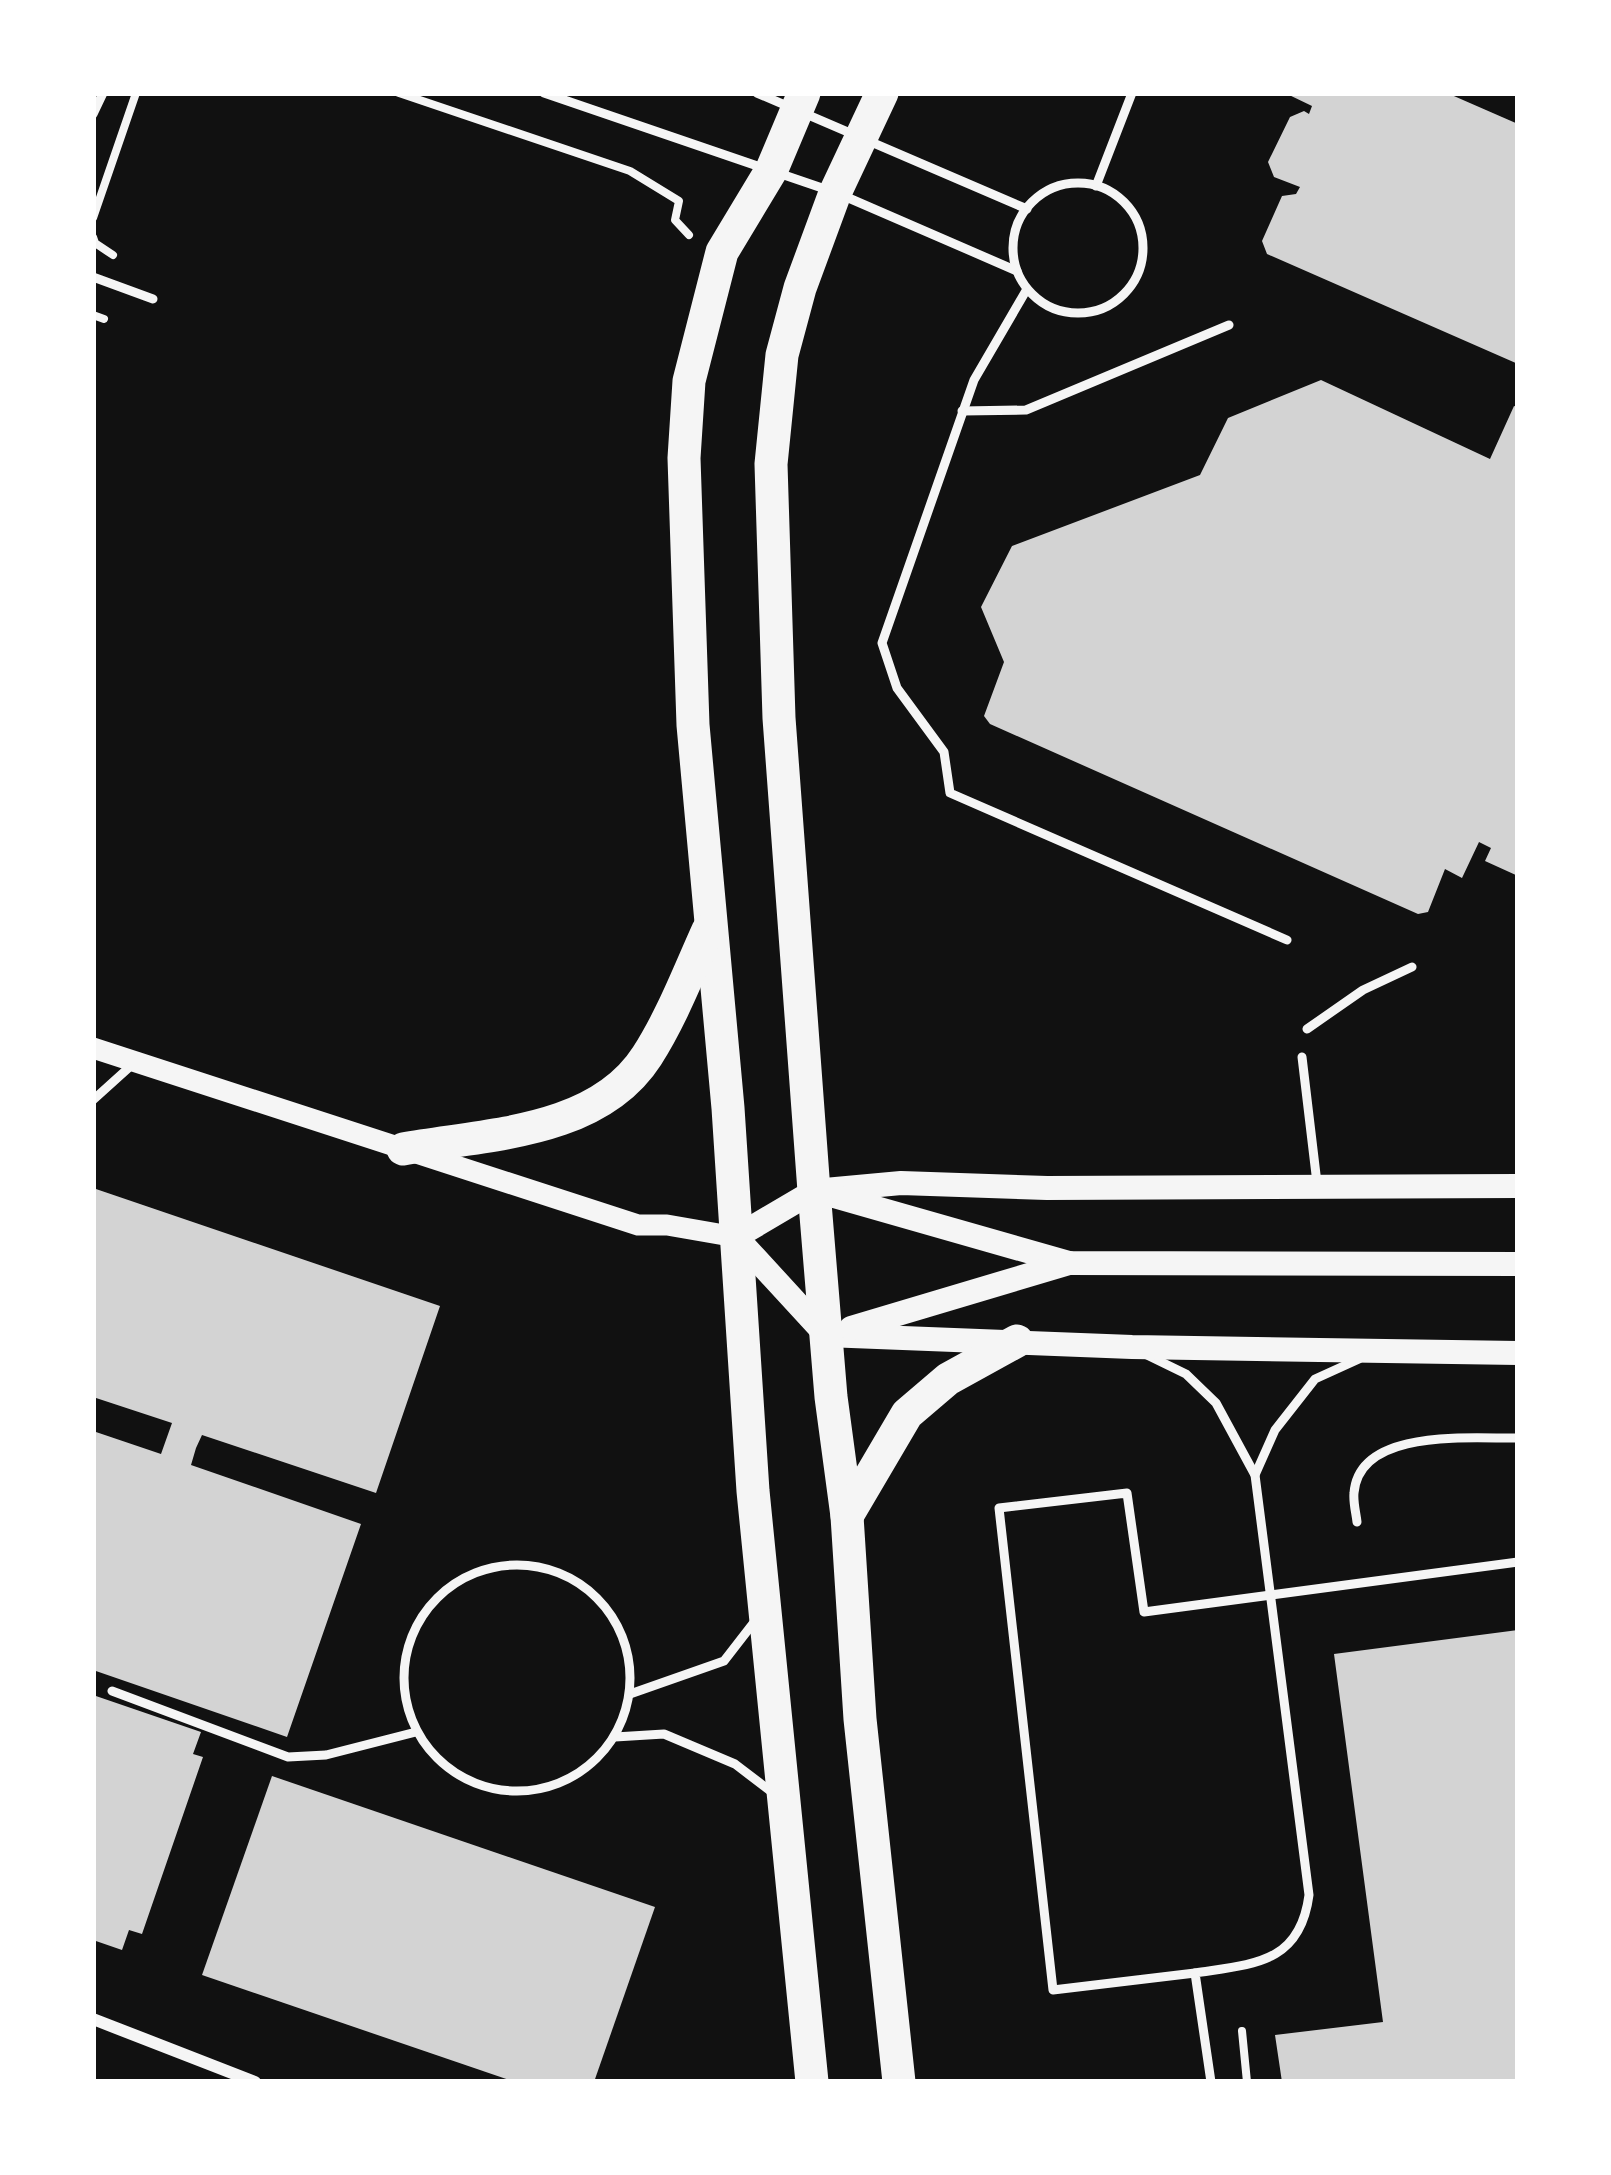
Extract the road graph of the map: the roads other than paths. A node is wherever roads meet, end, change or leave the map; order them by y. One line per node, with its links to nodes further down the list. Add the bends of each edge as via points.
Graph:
1 (103, 93): 7 (lane)
2 (544, 93): 9 (lane)
3 (757, 93): 6 (lane)
4 (882, 93): 8 (highway)
5 (1132, 93): 10 (lane)
6 (801, 101): 8 (lane); 9 (highway)
7 (93, 114)
8 (861, 136): 11 (highway); 12 (lane)
9 (772, 169): 11 (lane); 19 (highway, via 722,252 689,381 686,588)
10 (1096, 186): 12 (lane, via 1056,187); 15 (lane, via 1130,208 1139,226 1141,267 1132,285 1118,300 1080,314)
11 (835, 193): 13 (lane); 30 (highway, via 782,356 771,464 779,718)
12 (1027, 209): 13 (lane, via 1016,230)
13 (1017, 271): 15 (lane)
14 (93, 277): 16 (lane)
15 (1027, 289): 18 (lane)
16 (153, 299)
17 (1228, 325): 18 (lane, via 1026,410)
18 (962, 411): 20 (lane, via 882,644 896,688 944,752 950,793)
19 (711, 922): 27 (highway, via 646,1059 613,1095 559,1121); 31 (highway)
20 (1287, 940)
21 (1412, 967): 22 (lane)
22 (1307, 1028)
23 (93, 1048): 25 (street)
24 (1302, 1057): 29 (lane)
25 (135, 1062): 26 (lane); 27 (street)
26 (93, 1100)
27 (403, 1149): 31 (street, via 638,1225)
28 (1518, 1186): 29 (main road)
29 (1317, 1187): 30 (main road, via 901,1184)
30 (814, 1191): 31 (main road); 32 (main road); 34 (highway)
31 (736, 1237): 34 (main road); 45 (highway)
32 (1069, 1263): 33 (main road); 34 (main road)
33 (1518, 1264)
34 (826, 1335): 35 (main road); 41 (highway)
35 (1017, 1341): 36 (main road); 41 (highway, via 948,1378 907,1414)
36 (1132, 1347): 37 (main road); 40 (lane, via 1186,1374 1216,1403)
37 (1377, 1351): 38 (main road); 40 (lane, via 1315,1379 1275,1430)
38 (1518, 1353)
39 (1518, 1438): 42 (lane, via 1427,1440 1381,1452 1357,1479)
40 (1255, 1474): 44 (lane)
41 (847, 1516): 55 (highway)
42 (1357, 1522)
43 (1518, 1562): 44 (lane)
44 (1270, 1597): 51 (lane, via 1310,1895 1306,1918 1278,1954); 51 (lane, via 1144,1612 1127,1493 999,1508 1053,1990)
45 (763, 1612): 47 (lane, via 724,1661); 50 (highway)
46 (112, 1691): 48 (lane, via 288,1757)
47 (630, 1694): 48 (lane, via 616,1621 592,1592 560,1572 523,1563 485,1568 427,1607 411,1636 403,1668); 49 (lane)
48 (416, 1732): 49 (lane, via 464,1779 513,1791 563,1781)
49 (615, 1737): 50 (lane, via 664,1735 735,1764 770,1789)
50 (784, 1813): 54 (highway)
51 (1196, 1973): 56 (lane)
52 (93, 2019): 53 (street)
53 (255, 2082)
54 (812, 2082)
55 (899, 2082)
56 (1211, 2082)

